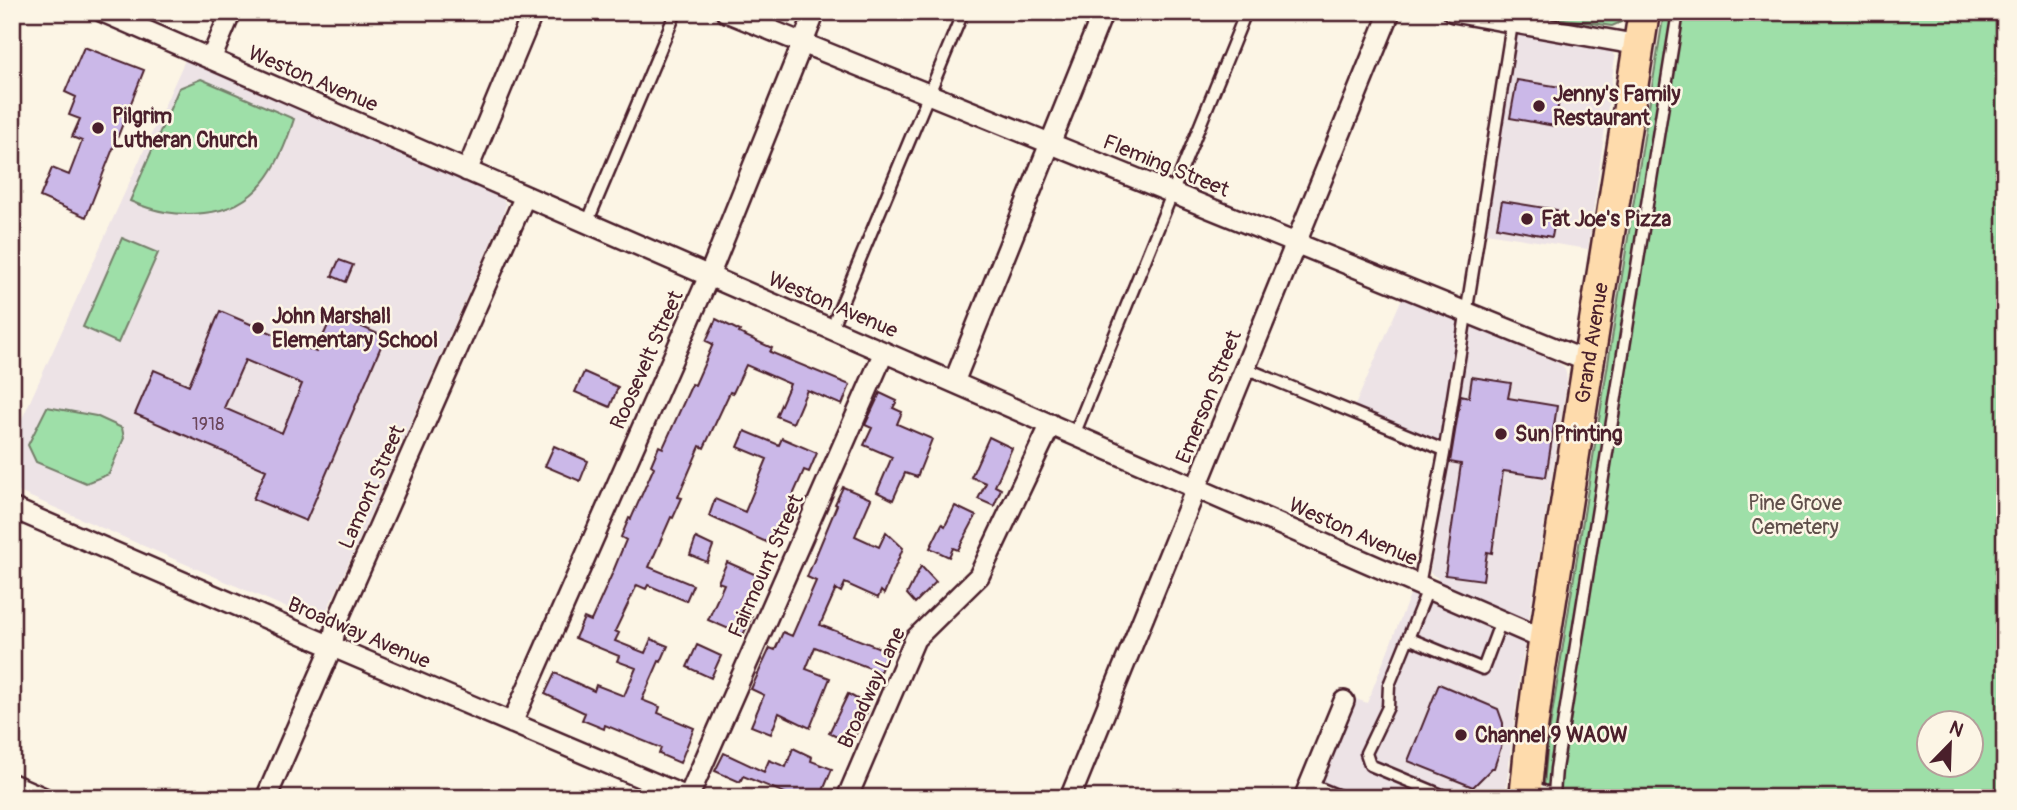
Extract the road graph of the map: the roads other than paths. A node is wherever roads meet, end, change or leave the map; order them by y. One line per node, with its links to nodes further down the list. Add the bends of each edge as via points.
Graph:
1 (103, 12): 17 (street, Weston Avenue)
2 (231, 12): 17 (street)
3 (533, 12): 20 (street)
4 (676, 12): 23 (lane)
5 (726, 12): 15 (street, Fleming Street)
6 (815, 12): 15 (street, Roosevelt Street)
7 (962, 12): 18 (lane)
8 (1103, 12): 19 (street)
9 (1246, 12): 21 (lane)
10 (1390, 12): 24 (street, Emerson Street)
11 (1453, 12): 14 (street)
12 (1644, 12): 16 (main road, Grand Avenue)
13 (1678, 12): 46 (lane, via 1556,769)
14 (1512, 24): 16 (street); 26 (lane)
15 (803, 44): 18 (street, Fleming Street); 25 (street, Roosevelt Street)
16 (1639, 45): 29 (main road, Grand Avenue)
17 (211, 59): 20 (street, Weston Avenue)
18 (929, 94): 19 (street, Fleming Street); 27 (lane)
19 (1050, 142): 21 (street, Fleming Street); 31 (street)
20 (467, 171): 22 (street, Weston Avenue)
21 (1172, 192): 24 (street, Fleming Street); 33 (lane)
22 (524, 196): 23 (street, Weston Avenue); 41 (street, Lamont Street, via 336,624)
23 (587, 223): 25 (street, Weston Avenue)
24 (1295, 243): 26 (street, Fleming Street); 30 (street, Emerson Street)
25 (709, 276): 27 (street, Weston Avenue); 43 (street, Roosevelt Street)
26 (1466, 314): 29 (street, Fleming Street); 34 (lane)
27 (831, 329): 28 (street, Weston Avenue)
28 (884, 352): 31 (street, Weston Avenue); 49 (street, Fairmount Street)
29 (1589, 362): 40 (main road, Grand Avenue)
30 (1245, 368): 34 (lane); 35 (street, Emerson Street)
31 (954, 382): 32 (street, Weston Avenue)
32 (1051, 424): 33 (street, Weston Avenue); 50 (street, Broadway Lane, via 979,576 915,639)
33 (1074, 435): 35 (street, Weston Avenue)
34 (1444, 450): 37 (lane)
35 (1197, 488): 37 (street, Weston Avenue); 51 (street, Emerson Street)
36 (12, 508): 41 (street, Broadway Avenue)
37 (1423, 587): 38 (street, Weston Avenue); 39 (lane)
38 (1500, 621): 39 (lane, via 1483,669); 40 (street, Weston Avenue)
39 (1408, 638): 53 (lane, via 1389,685 1388,706 1366,753 1370,765)
40 (1545, 640): 46 (main road, Grand Avenue, via 1532,729)
41 (332, 647): 43 (street, Broadway Avenue); 48 (street, Lamont Street)
42 (1344, 701): 45 (street)
43 (512, 723): 49 (street, Broadway Avenue)
44 (12, 784): 47 (street)
45 (1307, 791): 52 (lane)
46 (1542, 794)
47 (44, 798)
48 (266, 798)
49 (689, 798)
50 (847, 798)
51 (1070, 798)
52 (1344, 798)
53 (1449, 798)

